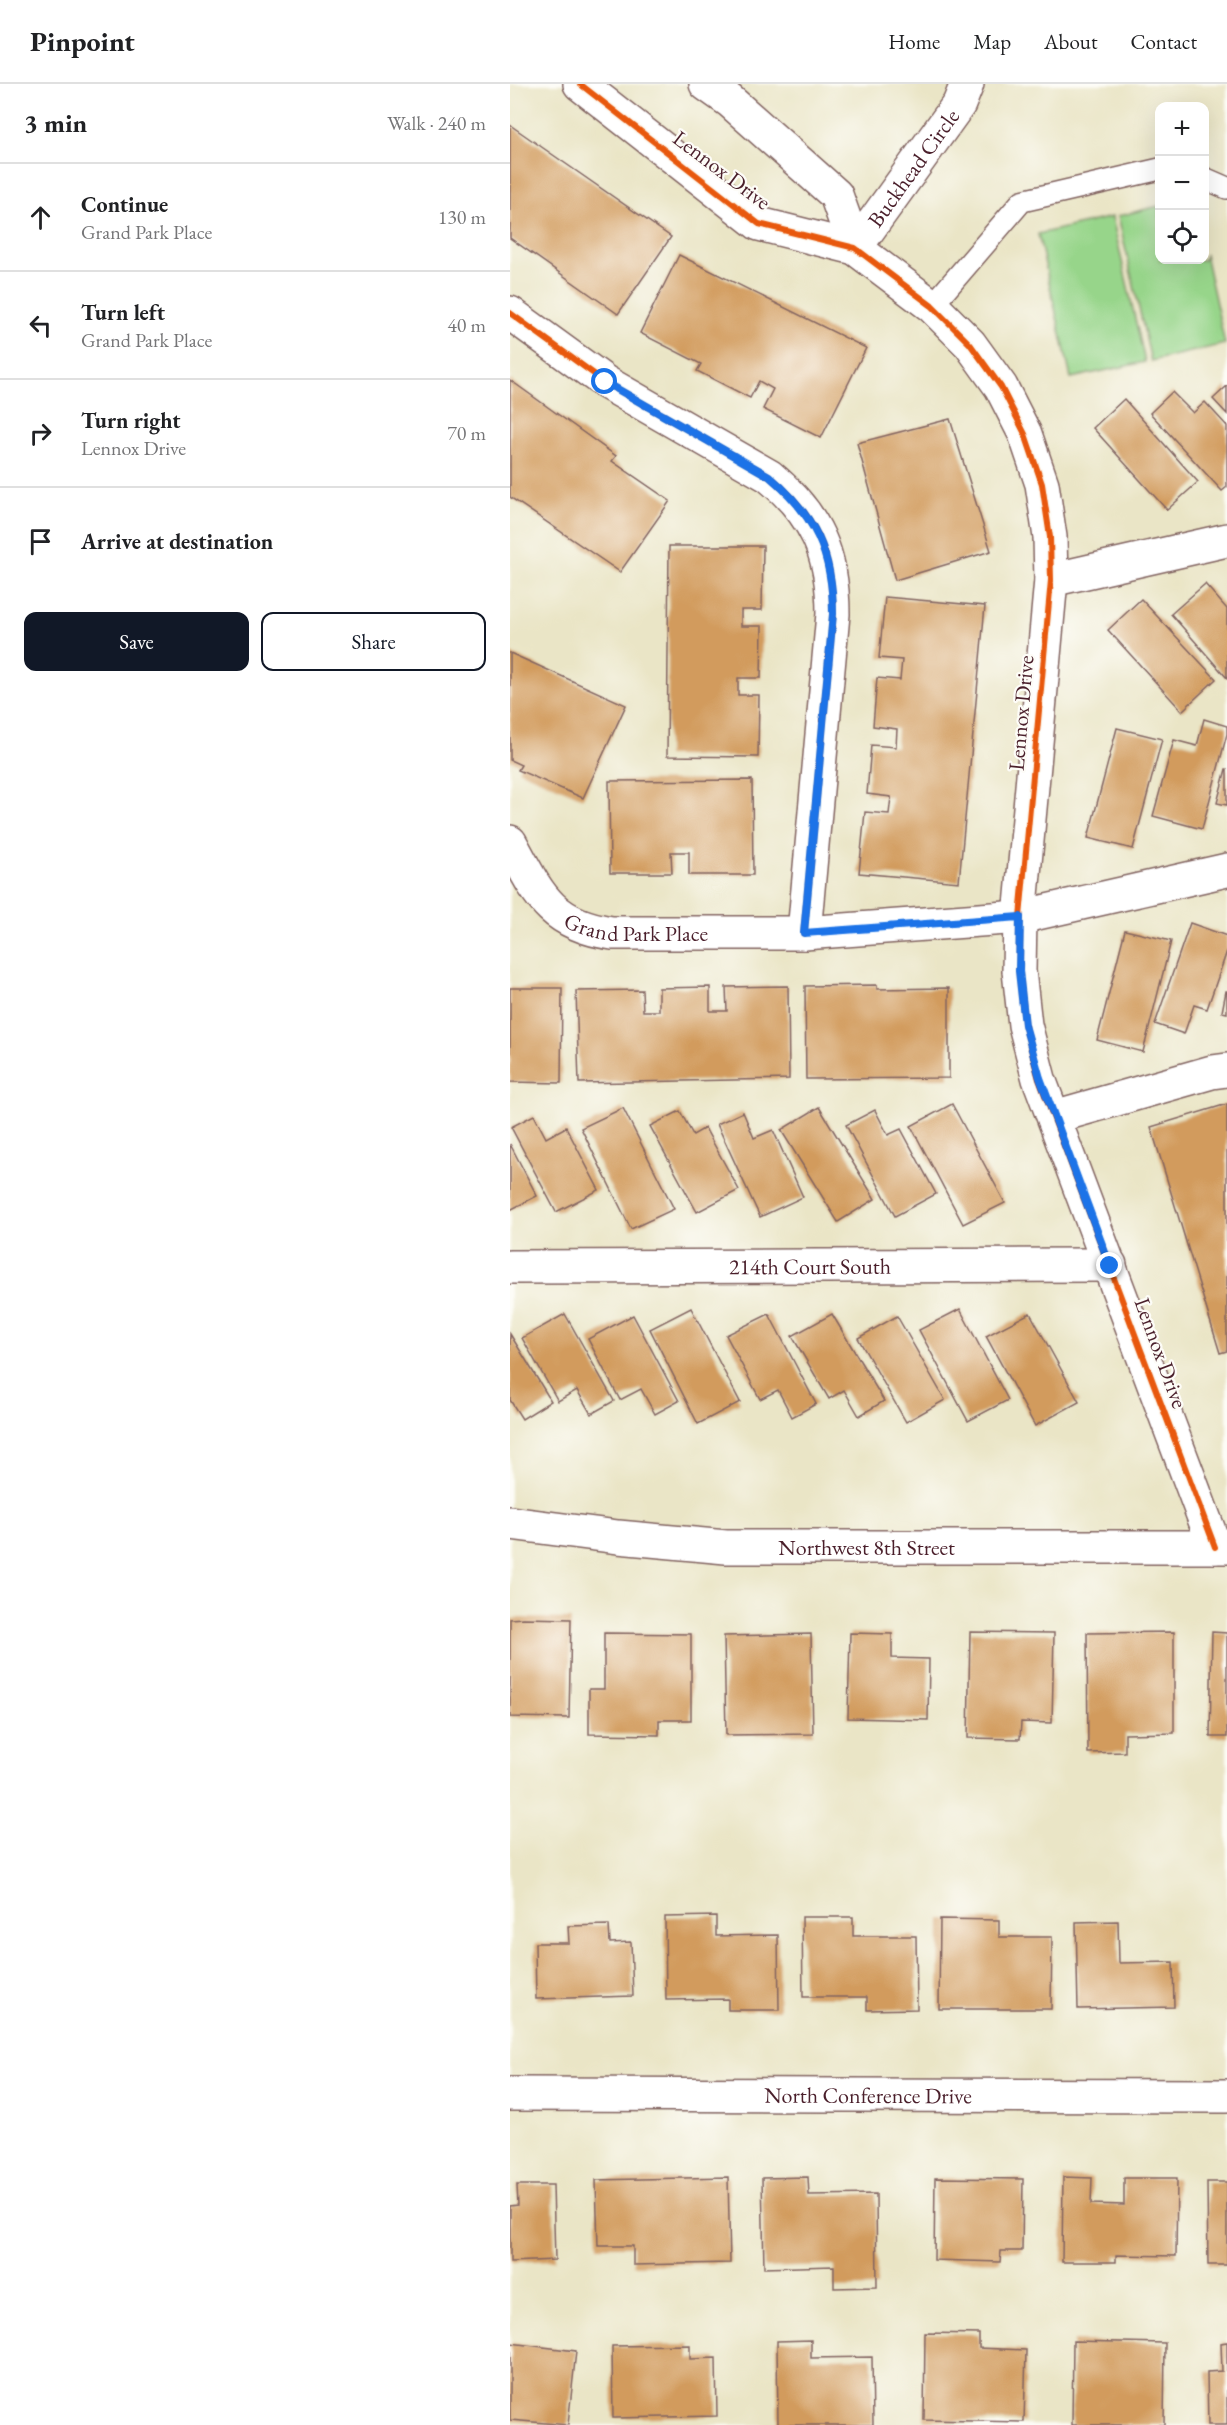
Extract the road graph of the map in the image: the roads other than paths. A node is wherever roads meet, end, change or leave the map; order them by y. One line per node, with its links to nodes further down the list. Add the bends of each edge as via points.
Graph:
1 (580, 84): 7 (street, Lennox Drive, via 759,224)
2 (706, 84): 7 (street, via 836,195)
3 (967, 84): 7 (street, Buckhead Circle, via 959,104)
4 (1155, 170): 8 (lane, via 1022,201)
5 (1209, 180): 6 (lane)
6 (1227, 189)
7 (855, 248): 8 (street, Lennox Drive)
8 (932, 306): 11 (street, Lennox Drive, via 970,344 1001,387 1025,434 1042,484 1050,537)
9 (510, 313): 15 (street, via 605,382 769,476 801,506 820,538 833,588 833,614)
10 (1227, 540): 11 (street)
11 (1051, 580): 14 (street, Lennox Drive)
12 (510, 842): 15 (street, Grand Park Place, via 548,904 566,920 589,930)
13 (1225, 871): 14 (street)
14 (1020, 917): 15 (street, Grand Park Place); 17 (street, Lennox Drive, via 1019,971 1025,1025)
15 (804, 933)
16 (1227, 1070): 17 (street)
17 (1054, 1117): 18 (street, Lennox Drive)
18 (1110, 1266): 19 (street, 214th Court South); 21 (street, Lennox Drive)
19 (510, 1268)
20 (510, 1523): 21 (street, Northwest 8th Street, via 726,1547)
21 (1221, 1547)
22 (510, 2094): 23 (street, North Conference Drive)
23 (1227, 2096)

